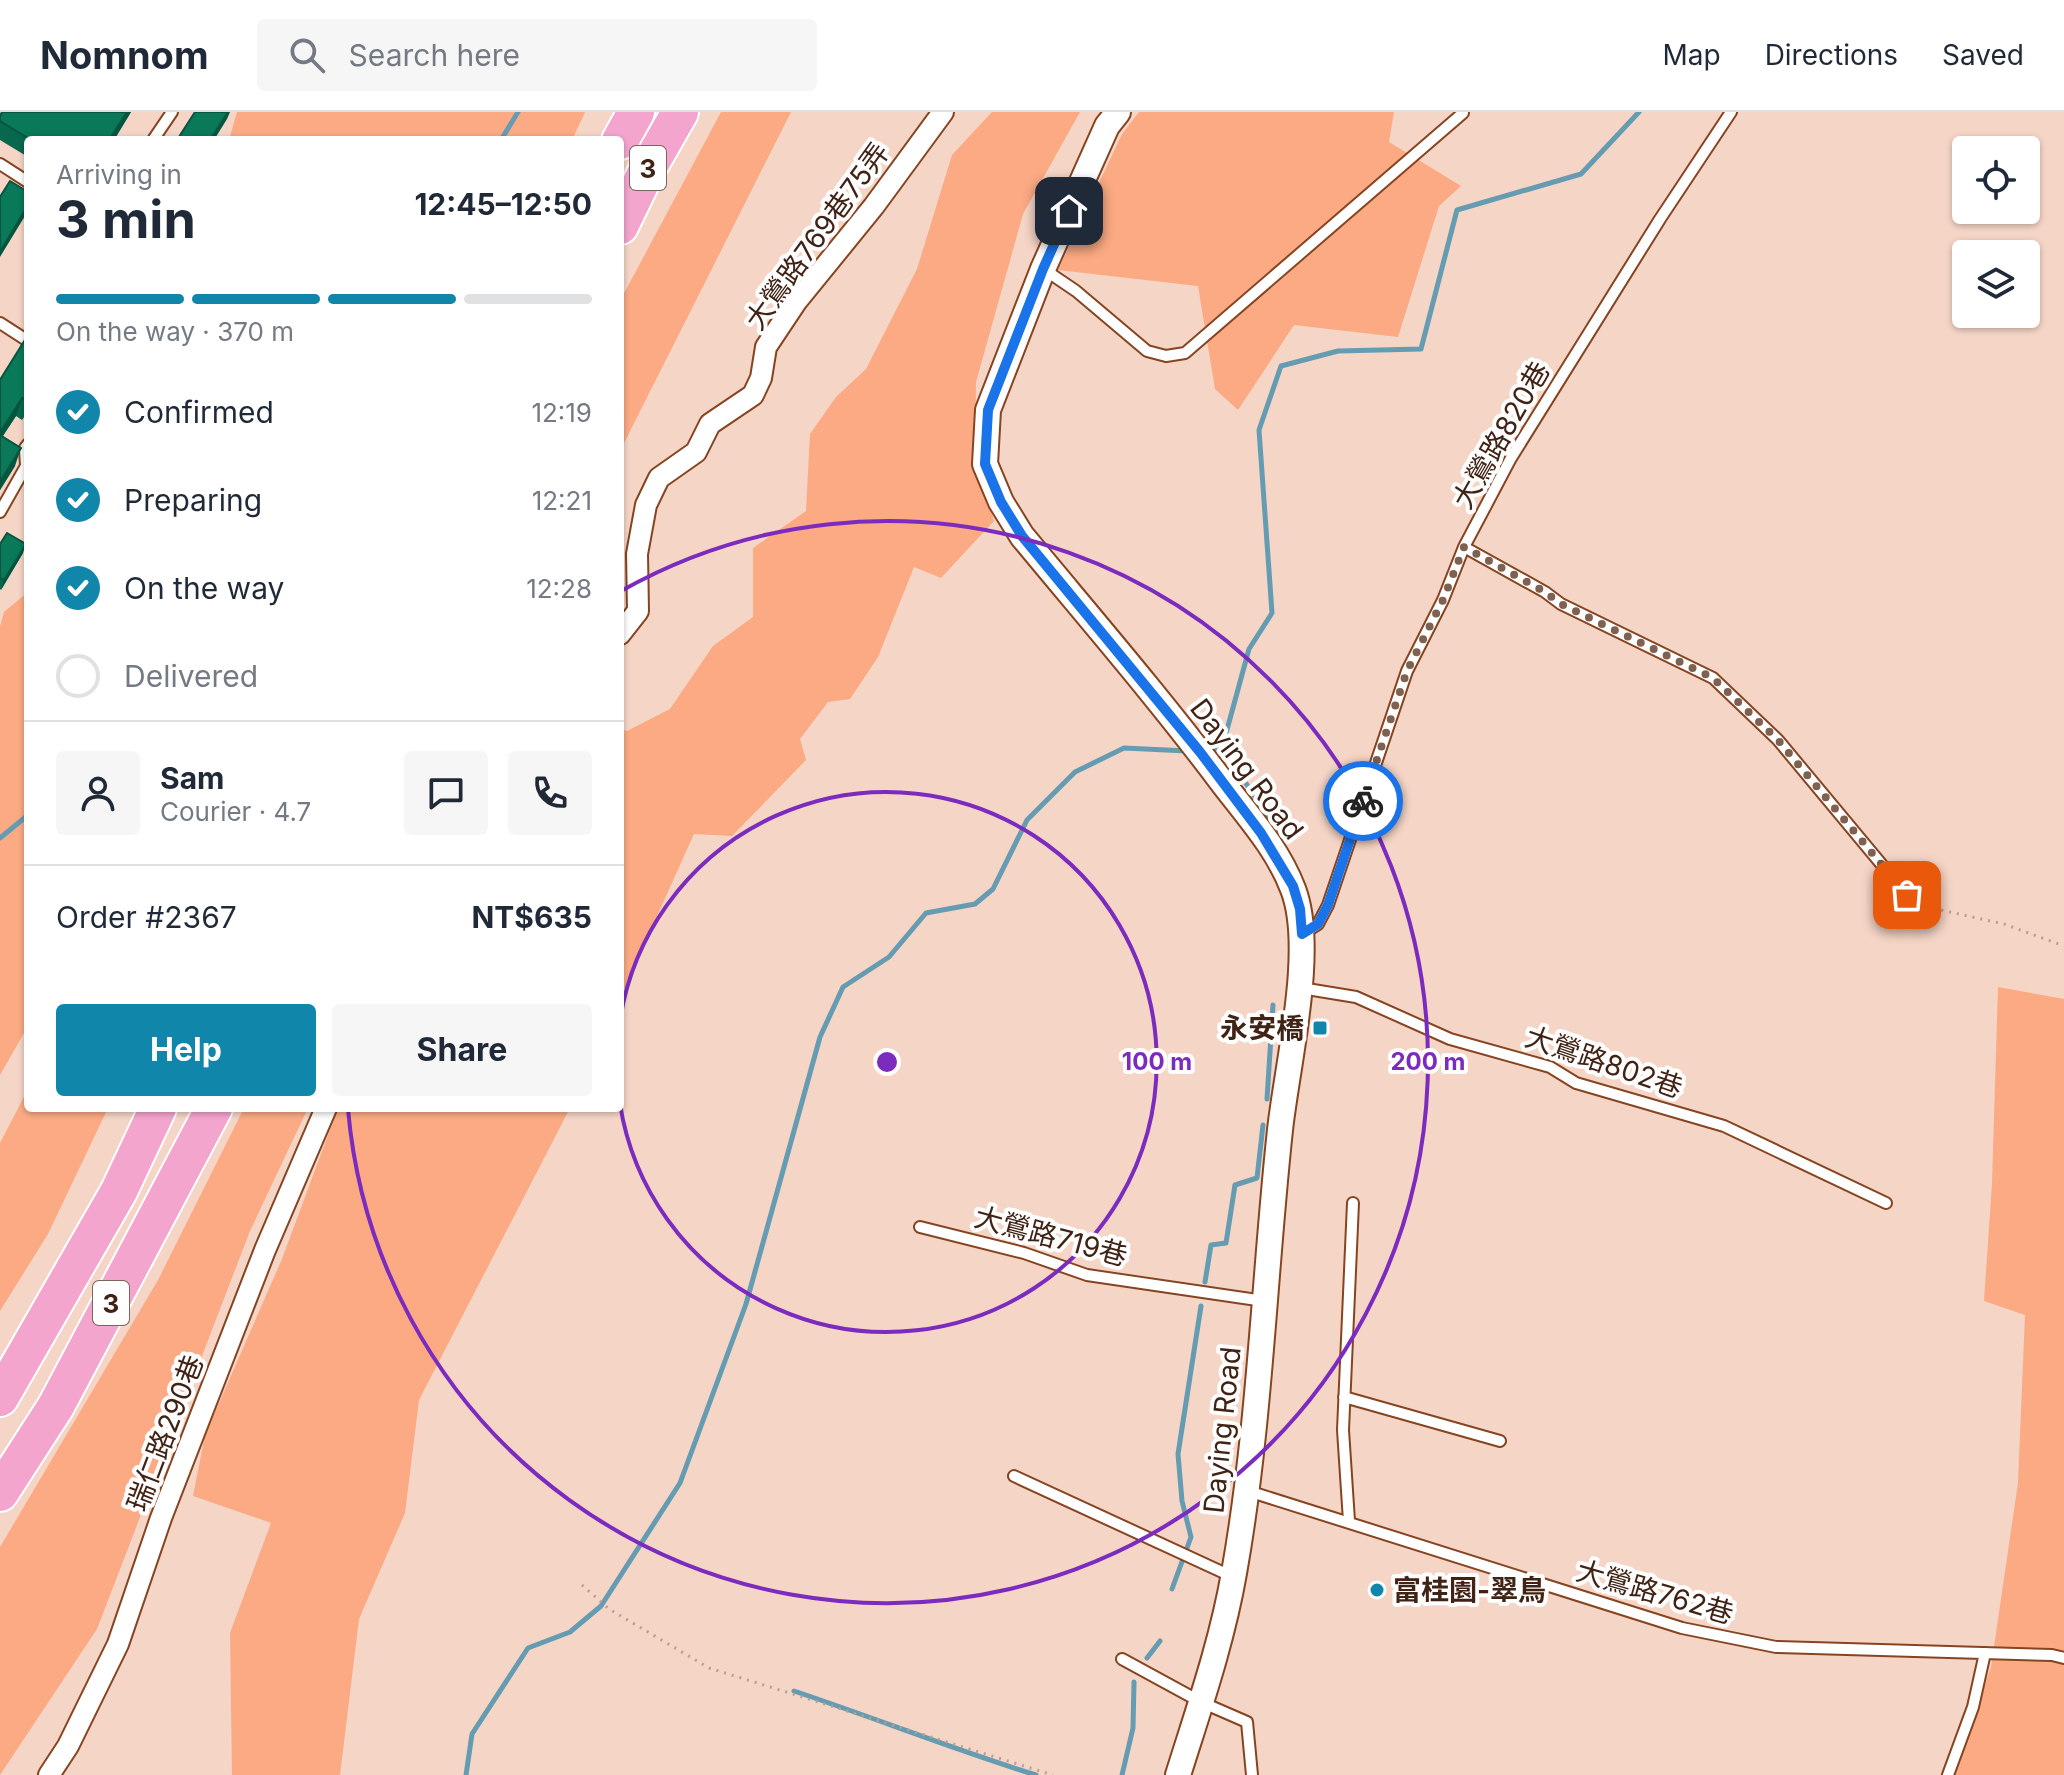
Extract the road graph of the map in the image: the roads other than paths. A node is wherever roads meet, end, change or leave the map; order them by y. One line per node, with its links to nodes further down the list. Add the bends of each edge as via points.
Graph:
1 (172, 112): 8 (lane)
2 (636, 112): 9 (highway, 3)
3 (680, 112): 12 (highway, 3)
4 (943, 112): 19 (street, 大鶯路769巷75弄, via 796,302 766,347 753,395 710,424 696,452 659,478 646,505 637,554 638,611)
5 (1118, 112): 13 (street, Daying Road)
6 (1731, 112): 18 (lane, 大鶯路820巷, via 1511,458)
7 (1463, 113): 13 (lane, via 1185,353 1147,351)
8 (156, 136)
9 (623, 136)
10 (0, 164): 11 (lane)
11 (24, 179)
12 (624, 218)
13 (1043, 269): 21 (street, Daying Road, via 988,410 985,464 1022,536 1200,752 1282,866 1300,909)
14 (0, 323): 15 (lane)
15 (24, 336)
16 (24, 470): 17 (lane)
17 (0, 512)
18 (1464, 547): 20 (lane, via 1561,604 1713,678 1778,740); 21 (lane, 大鶯路820巷, via 1407,671 1328,905 1318,924)
19 (624, 629)
20 (1907, 895)
21 (1302, 934): 22 (street, Daying Road)
22 (1299, 988): 27 (lane, 大鶯路802巷, via 1356,997 1450,1039 1724,1126); 29 (street, Daying Road, via 1280,1129)
23 (156, 1112): 31 (highway, 3, via 119,1191)
24 (212, 1112): 35 (highway, 3, via 56,1406)
25 (324, 1112): 42 (street, 瑞仁路290巷, via 161,1518 118,1644)
26 (1353, 1203): 30 (lane)
27 (1886, 1203)
28 (920, 1227): 29 (lane, 大鶯路719巷, via 1087,1275)
29 (1266, 1302): 34 (street, Daying Road)
30 (1344, 1397): 32 (lane); 36 (lane)
31 (0, 1398)
32 (1500, 1441)
33 (1014, 1476): 37 (lane)
34 (1248, 1491): 36 (lane, 大鶯路762巷); 37 (street, Daying Road)
35 (0, 1493)
36 (1349, 1521): 38 (lane, 大鶯路762巷, via 1628,1611 1740,1641 1776,1647)
37 (1234, 1577): 41 (street, Daying Road)
38 (1985, 1653): 39 (lane, 大鶯路762巷); 45 (lane, via 1973,1707)
39 (2064, 1658)
40 (1122, 1659): 41 (lane)
41 (1201, 1702): 43 (street, Daying Road); 44 (lane, via 1247,1722)
42 (49, 1775)
43 (1178, 1775)
44 (1252, 1775)
45 (1948, 1775)

